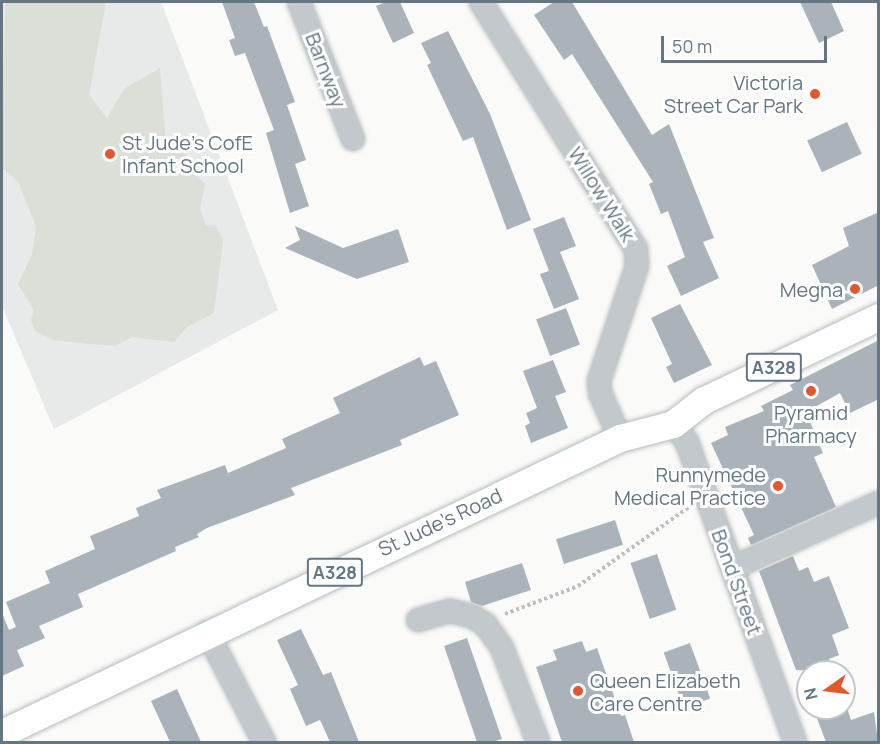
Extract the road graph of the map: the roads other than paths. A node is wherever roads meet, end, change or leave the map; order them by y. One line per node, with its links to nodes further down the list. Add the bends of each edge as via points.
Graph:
1 (299, 2): 3 (street, Barnway)
2 (481, 2): 6 (street, Willow Walk, via 636,249 637,266 599,381 600,393)
3 (353, 139)
4 (879, 317): 5 (main road, St Jude's Road / A328, via 704,400)
5 (674, 423): 6 (main road, St Jude's Road / A328); 8 (street, Bond Street, via 687,442)
6 (620, 438): 10 (main road, St Jude's Road / A328)
7 (879, 503): 8 (street)
8 (732, 568): 14 (street, Bond Street)
9 (418, 620): 13 (street, via 450,611 472,616 486,625 502,648)
10 (207, 632): 11 (main road, St Jude's Road / A328); 12 (street)
11 (4, 736)
12 (264, 742)
13 (538, 742)
14 (795, 742)

